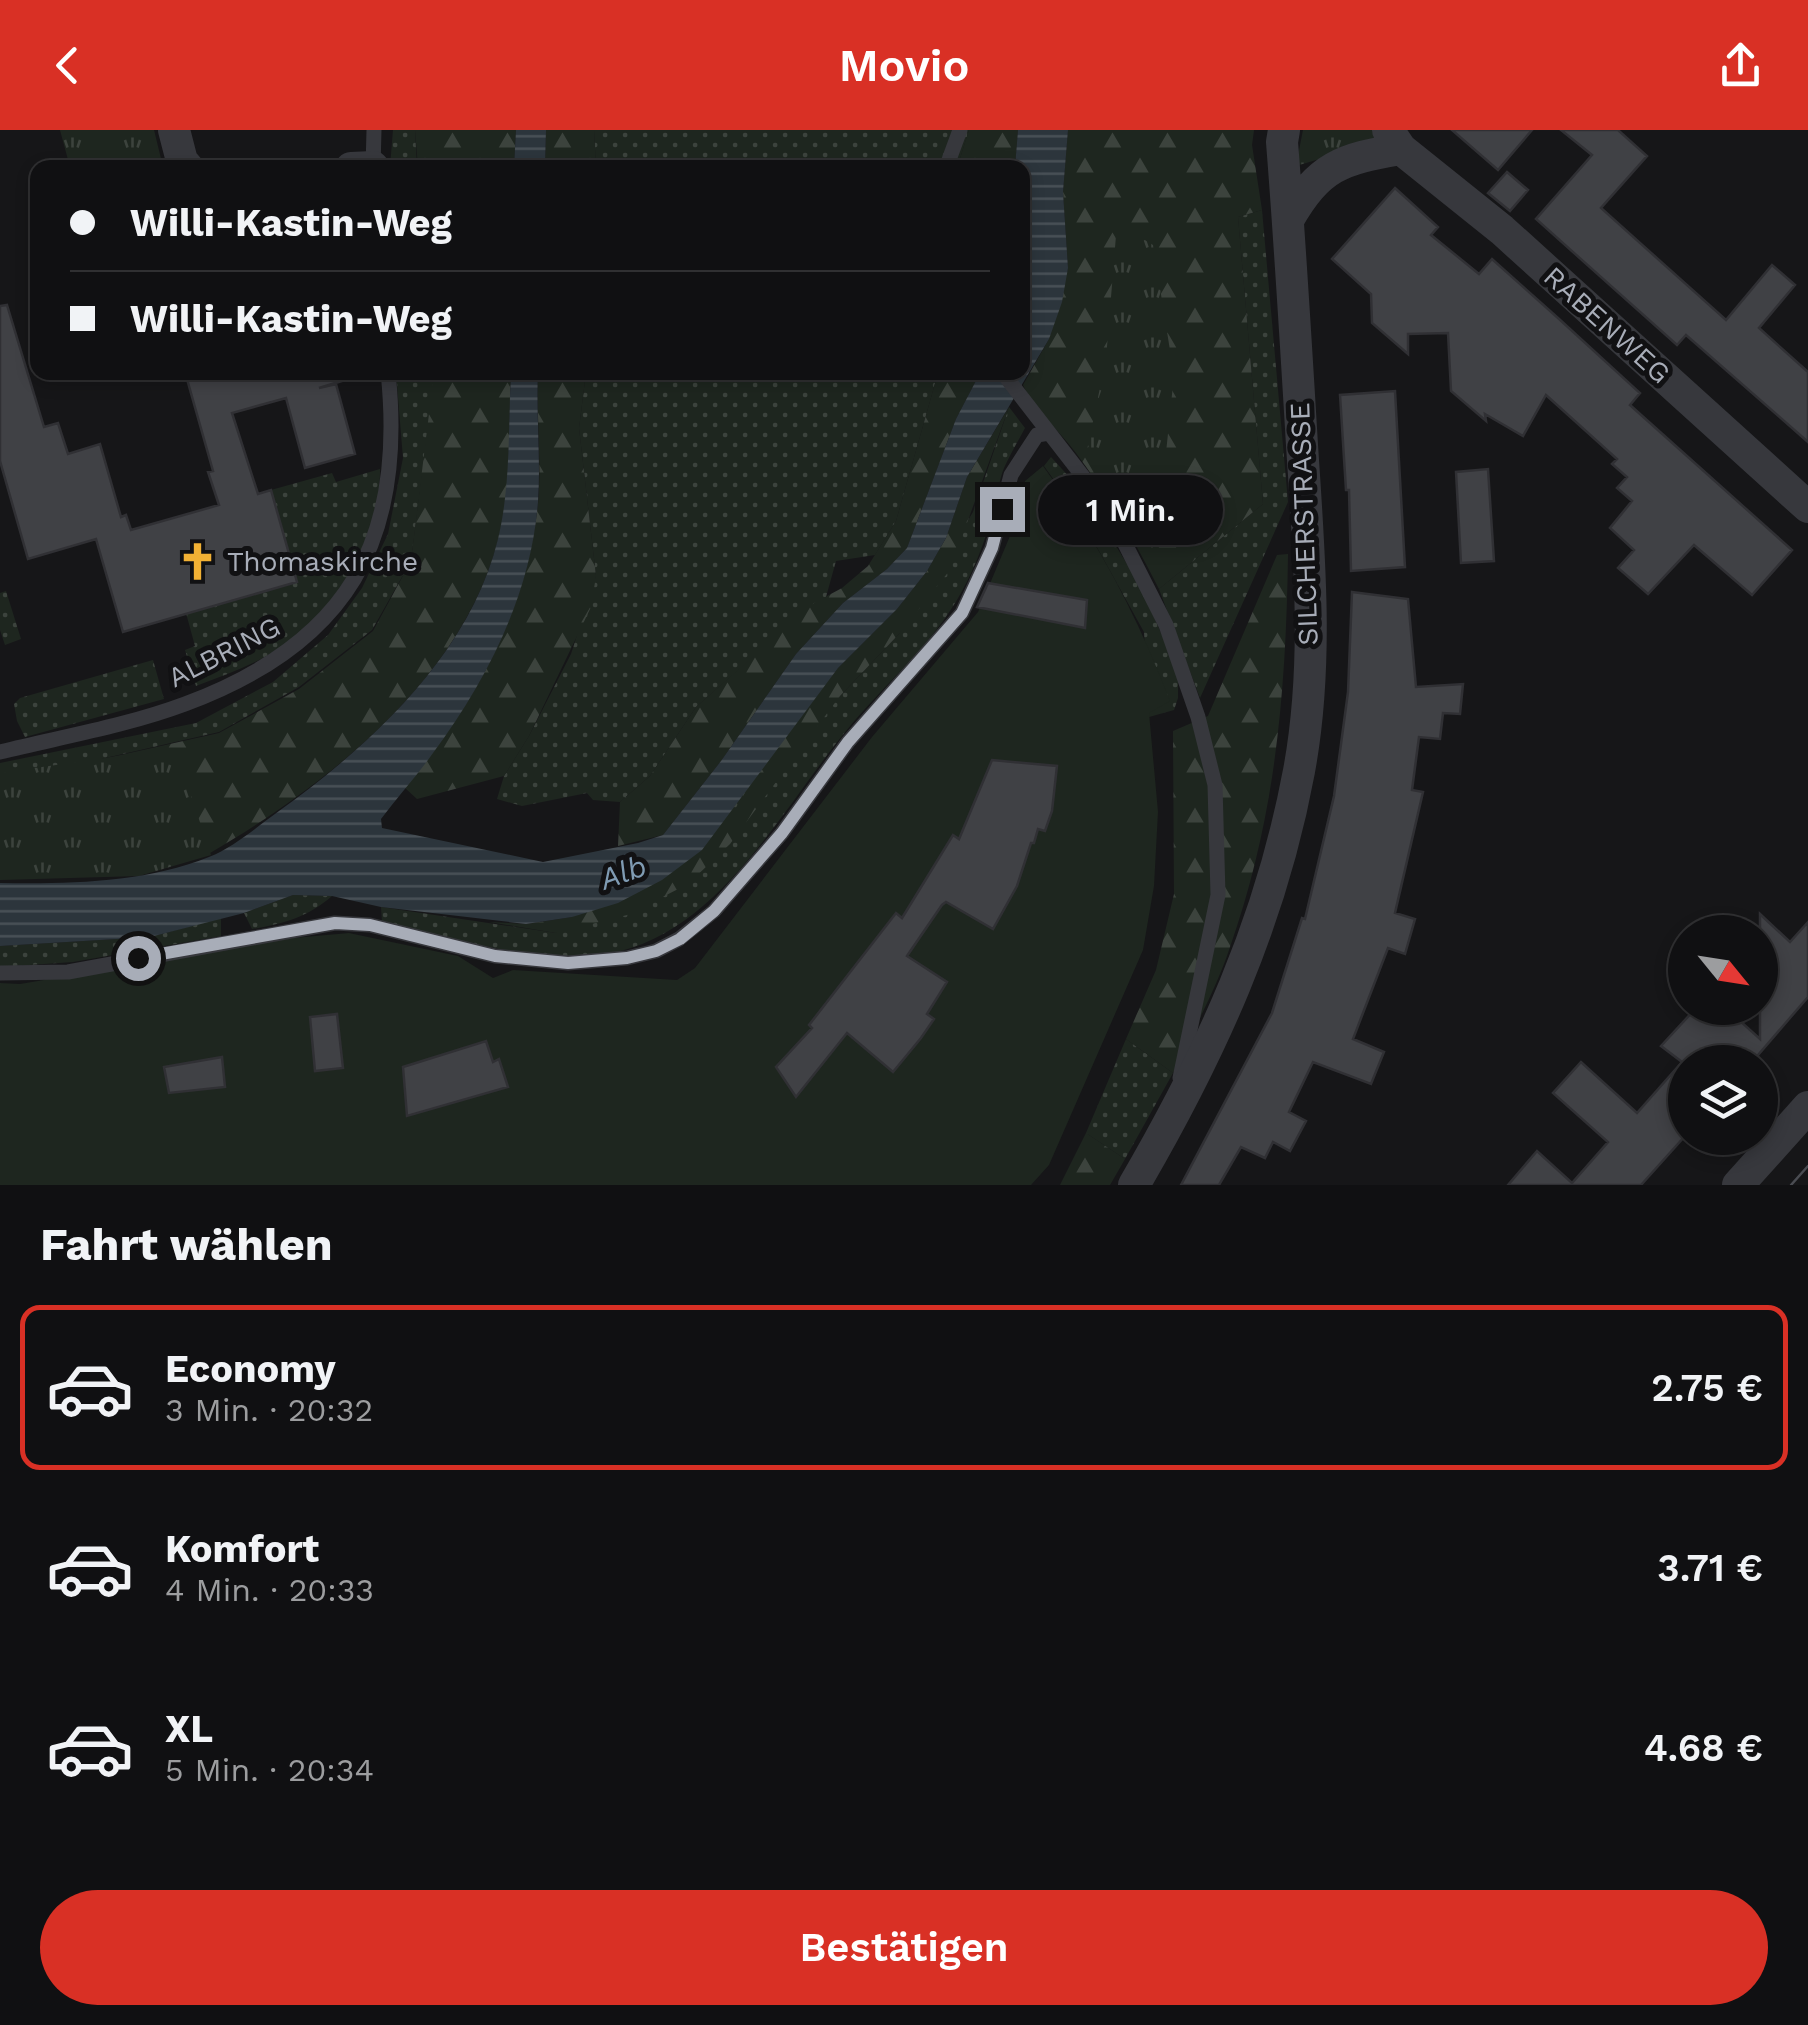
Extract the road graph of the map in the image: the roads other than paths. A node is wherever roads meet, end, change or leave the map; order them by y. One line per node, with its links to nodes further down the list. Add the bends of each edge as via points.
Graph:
1 (174, 130): 6 (street)
2 (374, 130): 7 (lane)
3 (960, 130): 8 (lane)
4 (1284, 130): 9 (street, SILCHERSTRASSE)
5 (1395, 139): 9 (street, RABENWEG, via 1320,174); 13 (street, RABENWEG)
6 (182, 160)
7 (373, 160)
8 (949, 160)
9 (1288, 220): 16 (street, SILCHERSTRASSE, via 1312,598 1299,768 1248,960)
10 (389, 380): 14 (lane, ALBRING, via 387,498 376,539 326,618 268,664 183,705)
11 (1008, 380): 12 (lane)
12 (1049, 433): 15 (lane, via 1037,435 1011,475 992,548 962,613 848,742 714,911 668,945 592,963 524,960 335,923 68,972); 16 (lane, via 1118,530 1166,625 1215,785 1218,895 1179,1079)
13 (1808, 508)
14 (0, 752)
15 (0, 973)
16 (1184, 1096): 18 (street, SILCHERSTRASSE)
17 (1808, 1107): 19 (street)
18 (1134, 1185)
19 (1738, 1185)

